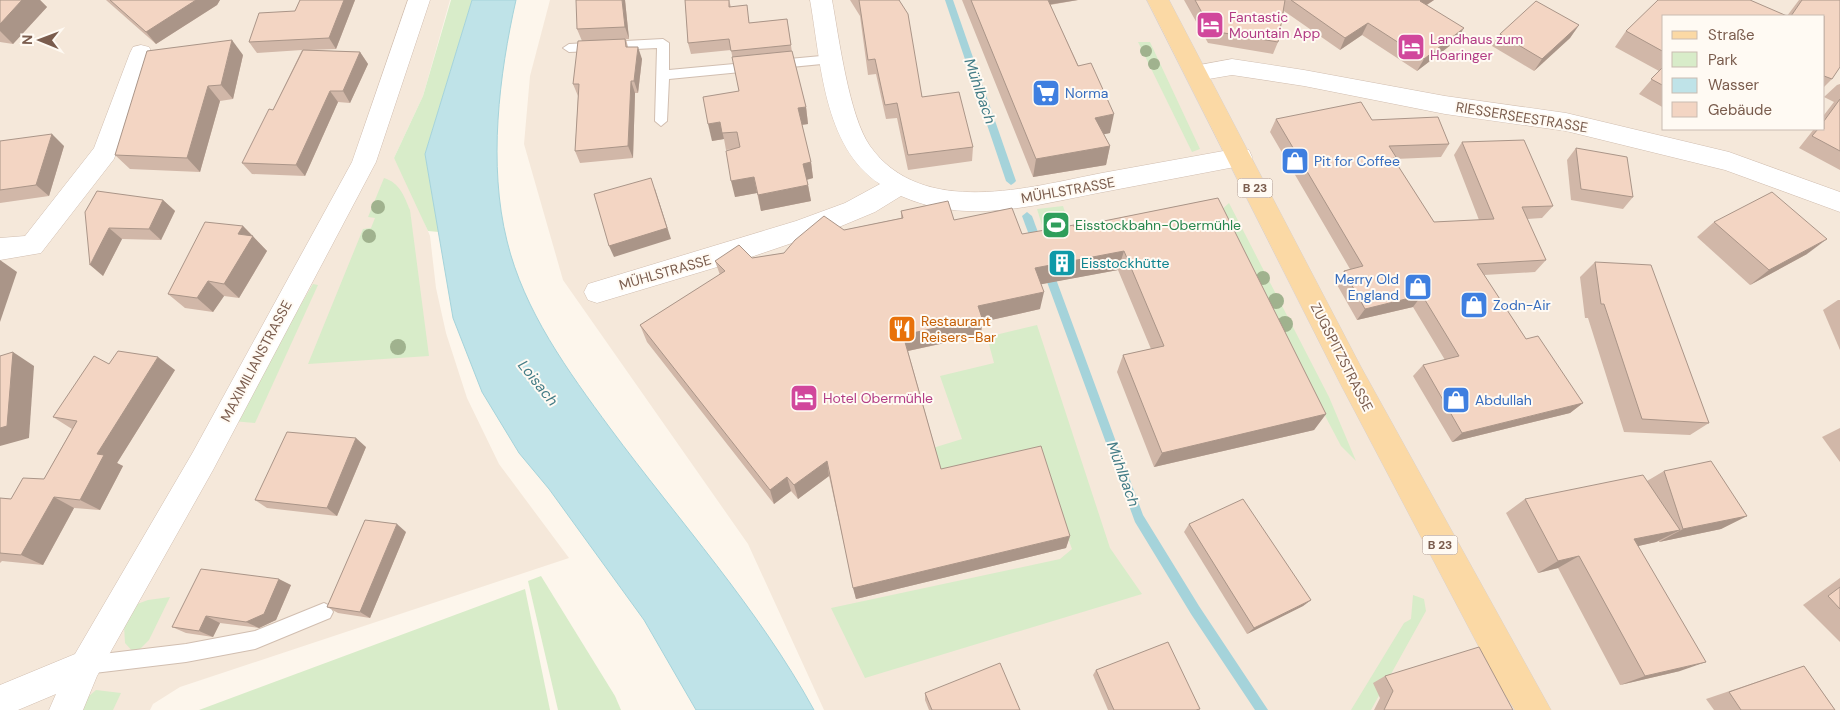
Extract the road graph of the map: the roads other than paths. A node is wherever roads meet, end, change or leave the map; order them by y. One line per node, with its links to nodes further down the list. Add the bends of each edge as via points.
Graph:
1 (419, 0): 16 (street, MAXIMILIANSTRASSE, via 364,162 203,460)
2 (821, 0): 6 (street, MÜHLSTRASSE)
3 (1158, 0): 7 (main road, ZUGSPITZSTRASSE / B 23)
4 (569, 48): 8 (lane, via 663,43)
5 (141, 53): 13 (street, via 105,152 32,246)
6 (832, 59): 8 (lane); 11 (street, MÜHLSTRASSE, via 857,147 874,167)
7 (1197, 73): 10 (main road, ZUGSPITZSTRASSE / B 23); 12 (street, RIESSERSEESTRASSE, via 1232,67 1445,105 1566,122 1729,161)
8 (663, 75): 9 (lane)
9 (661, 120)
10 (1240, 158): 11 (street, MÜHLSTRASSE, via 977,204 948,202 920,195); 19 (main road, ZUGSPITZSTRASSE / B 23, via 1444,551)
11 (898, 184): 14 (street, MÜHLSTRASSE, via 866,207 753,246)
12 (1840, 202)
13 (0, 249)
14 (597, 292)
15 (324, 612): 16 (lane, via 255,640 186,653)
16 (86, 665): 17 (street); 18 (street, MAXIMILIANSTRASSE)
17 (0, 701)
18 (66, 710)
19 (1534, 710)

